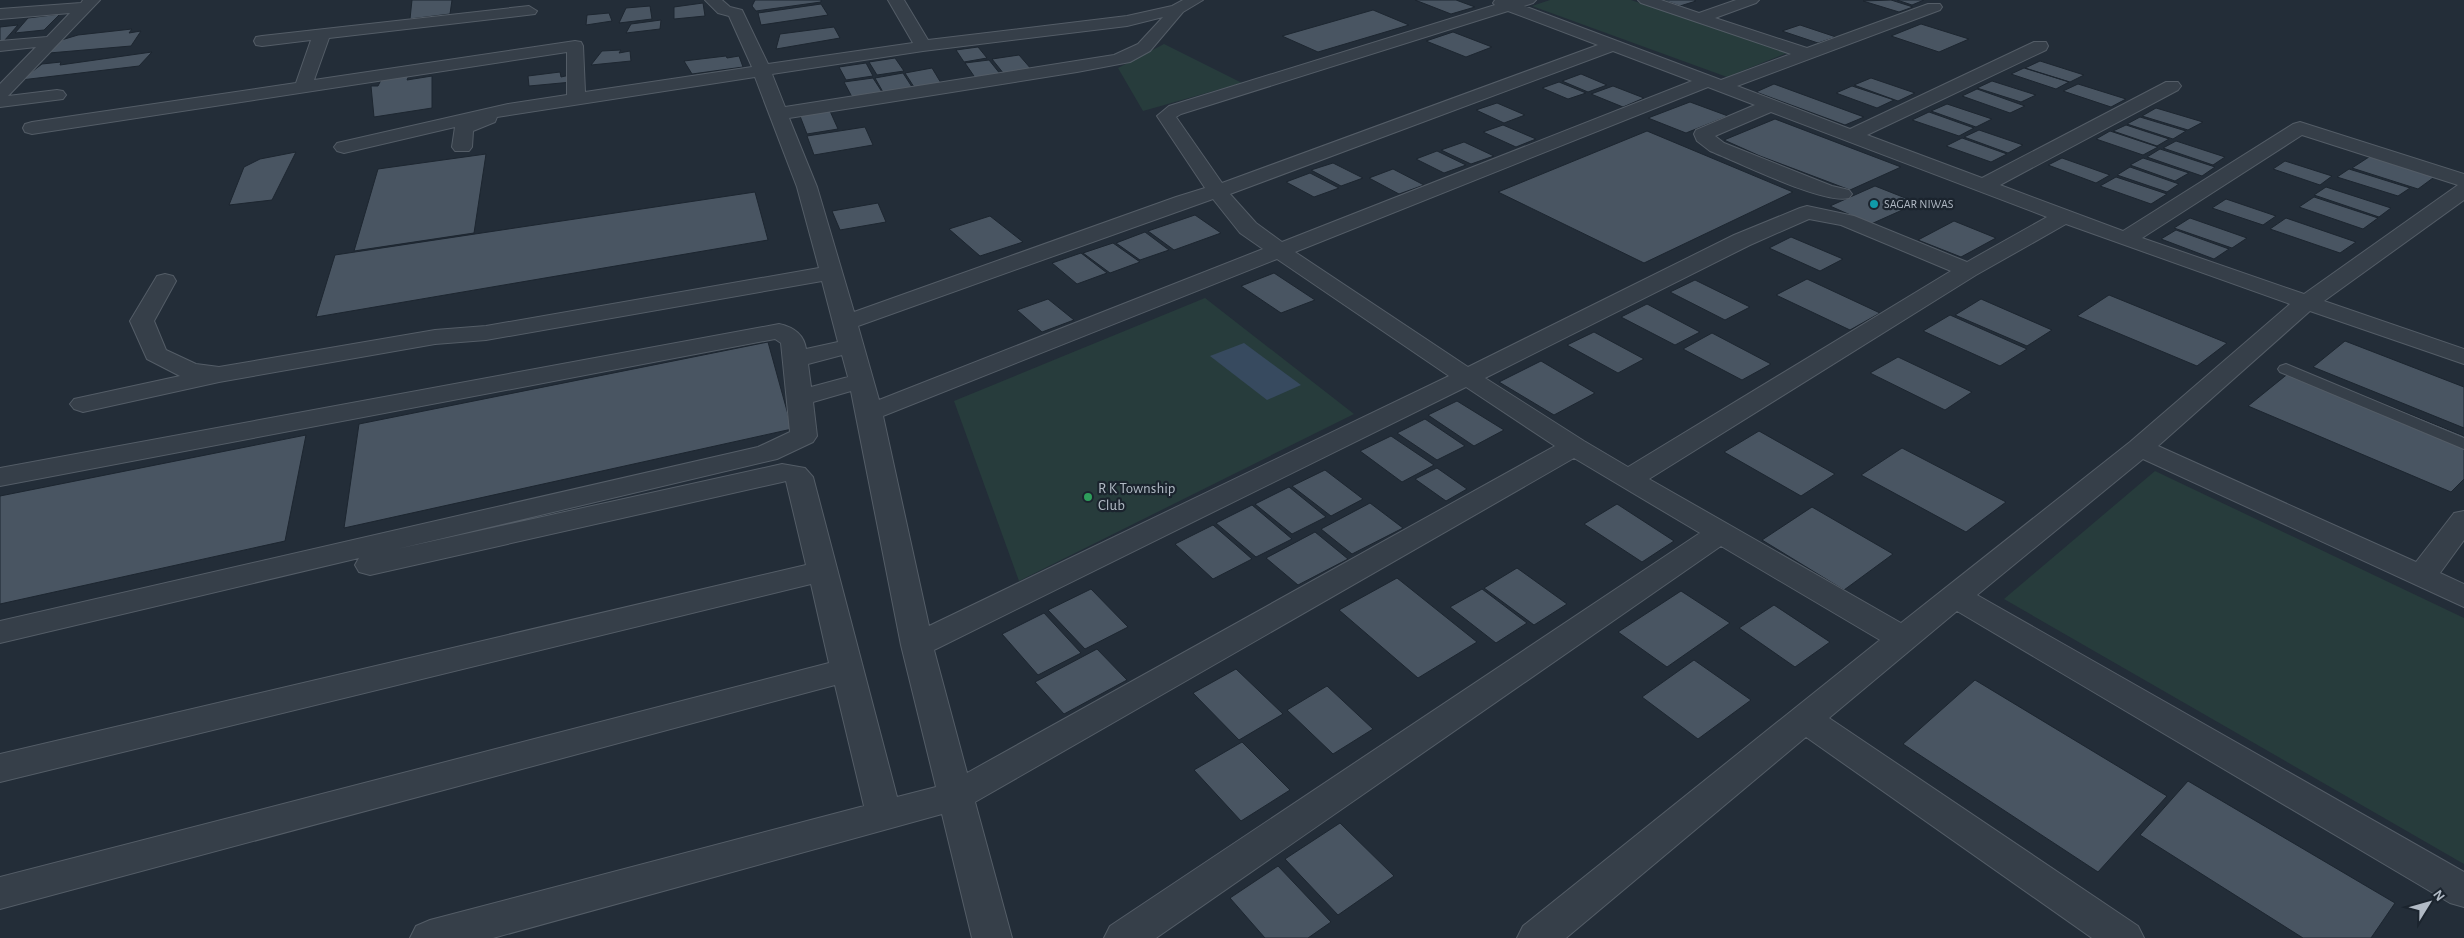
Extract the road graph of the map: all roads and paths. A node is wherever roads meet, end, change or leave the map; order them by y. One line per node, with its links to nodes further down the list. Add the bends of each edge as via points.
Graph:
1 (713, 0): 22 (street, via 724,10 736,13)
2 (896, 0): 18 (street)
3 (1195, 0): 10 (street)
4 (1646, 0): 12 (street)
5 (1751, 0): 12 (street)
6 (1509, 2): 19 (street); 38 (street, via 1170,113 1166,116)
7 (89, 4): 11 (street); 15 (street)
8 (530, 5): 13 (street); 14 (street)
9 (1934, 7): 21 (street)
10 (1177, 9): 18 (street, via 1127,21); 31 (street, via 1160,32 1137,52 1118,58)
11 (0, 14)
12 (1699, 18): 21 (street)
13 (322, 34): 16 (street); 26 (street)
14 (523, 40): 26 (street); 27 (street, via 575,46)
15 (52, 41): 17 (street); 24 (street)
16 (262, 41)
17 (0, 46)
18 (923, 46): 22 (street)
19 (1611, 46): 23 (street); 38 (street)
20 (2040, 46): 32 (street)
21 (1807, 54): 23 (street)
22 (762, 71): 27 (street); 31 (street)
23 (1713, 84): 29 (street); 42 (street)
24 (4, 86)
25 (2172, 86): 36 (street)
26 (303, 87): 28 (street, via 32,128 58,95)
27 (576, 99): 30 (street)
28 (0, 102)
29 (1771, 105): 32 (street); 39 (street, via 1703,134 1704,137 1717,147)
30 (508, 109): 33 (street); 34 (street, via 464,128)
31 (778, 114): 44 (street, via 807,187)
32 (1852, 135): 36 (street)
33 (344, 147)
34 (462, 147)
35 (2464, 181): 41 (street, via 2300,128)
36 (1984, 185): 40 (street)
37 (2464, 190): 46 (street)
38 (1218, 191): 42 (street, via 1248,228); 47 (street, via 1183,201)
39 (1842, 194)
40 (2066, 215): 41 (street); 43 (street)
41 (2125, 238): 46 (street)
42 (1279, 251): 52 (street); 56 (street)
43 (1968, 270): 52 (street, via 1847,220 1808,212 1742,240); 61 (street)
44 (831, 274): 47 (street); 51 (street)
45 (165, 281): 51 (street, via 142,321 156,354 190,371)
46 (2306, 303): 48 (street); 59 (street)
47 (848, 334): 49 (street); 53 (street)
48 (2464, 357)
49 (796, 359): 54 (street); 60 (street, via 793,340 779,332)
50 (2286, 369): 57 (lane)
51 (219, 375): 55 (street)
52 (1467, 377): 58 (street); 70 (street)
53 (861, 381): 54 (street); 56 (street)
54 (801, 397): 68 (street, via 804,436 767,453)
55 (83, 404)
56 (869, 413): 70 (street)
57 (2464, 444)
58 (1574, 447): 61 (street); 75 (street)
59 (2140, 448): 65 (street); 66 (street)
60 (0, 477)
61 (1630, 478): 63 (street)
62 (2464, 520): 65 (street)
63 (1721, 532): 69 (street); 81 (street)
64 (822, 570): 71 (street, via 799,477 791,472); 72 (street); 74 (street)
65 (2421, 576): 67 (street)
66 (1954, 596): 69 (street); 77 (street)
67 (2464, 596)
68 (0, 632)
69 (1904, 639): 73 (street)
70 (917, 645): 75 (street)
71 (0, 647)
72 (847, 670): 76 (street); 78 (street)
73 (1806, 719): 82 (street); 83 (street)
74 (0, 768)
75 (956, 796): 76 (street); 80 (street)
76 (884, 815): 79 (street)
77 (2464, 891)
78 (0, 893)
79 (430, 938)
80 (992, 938)
81 (1124, 938)
82 (1537, 938)
83 (2124, 938)

